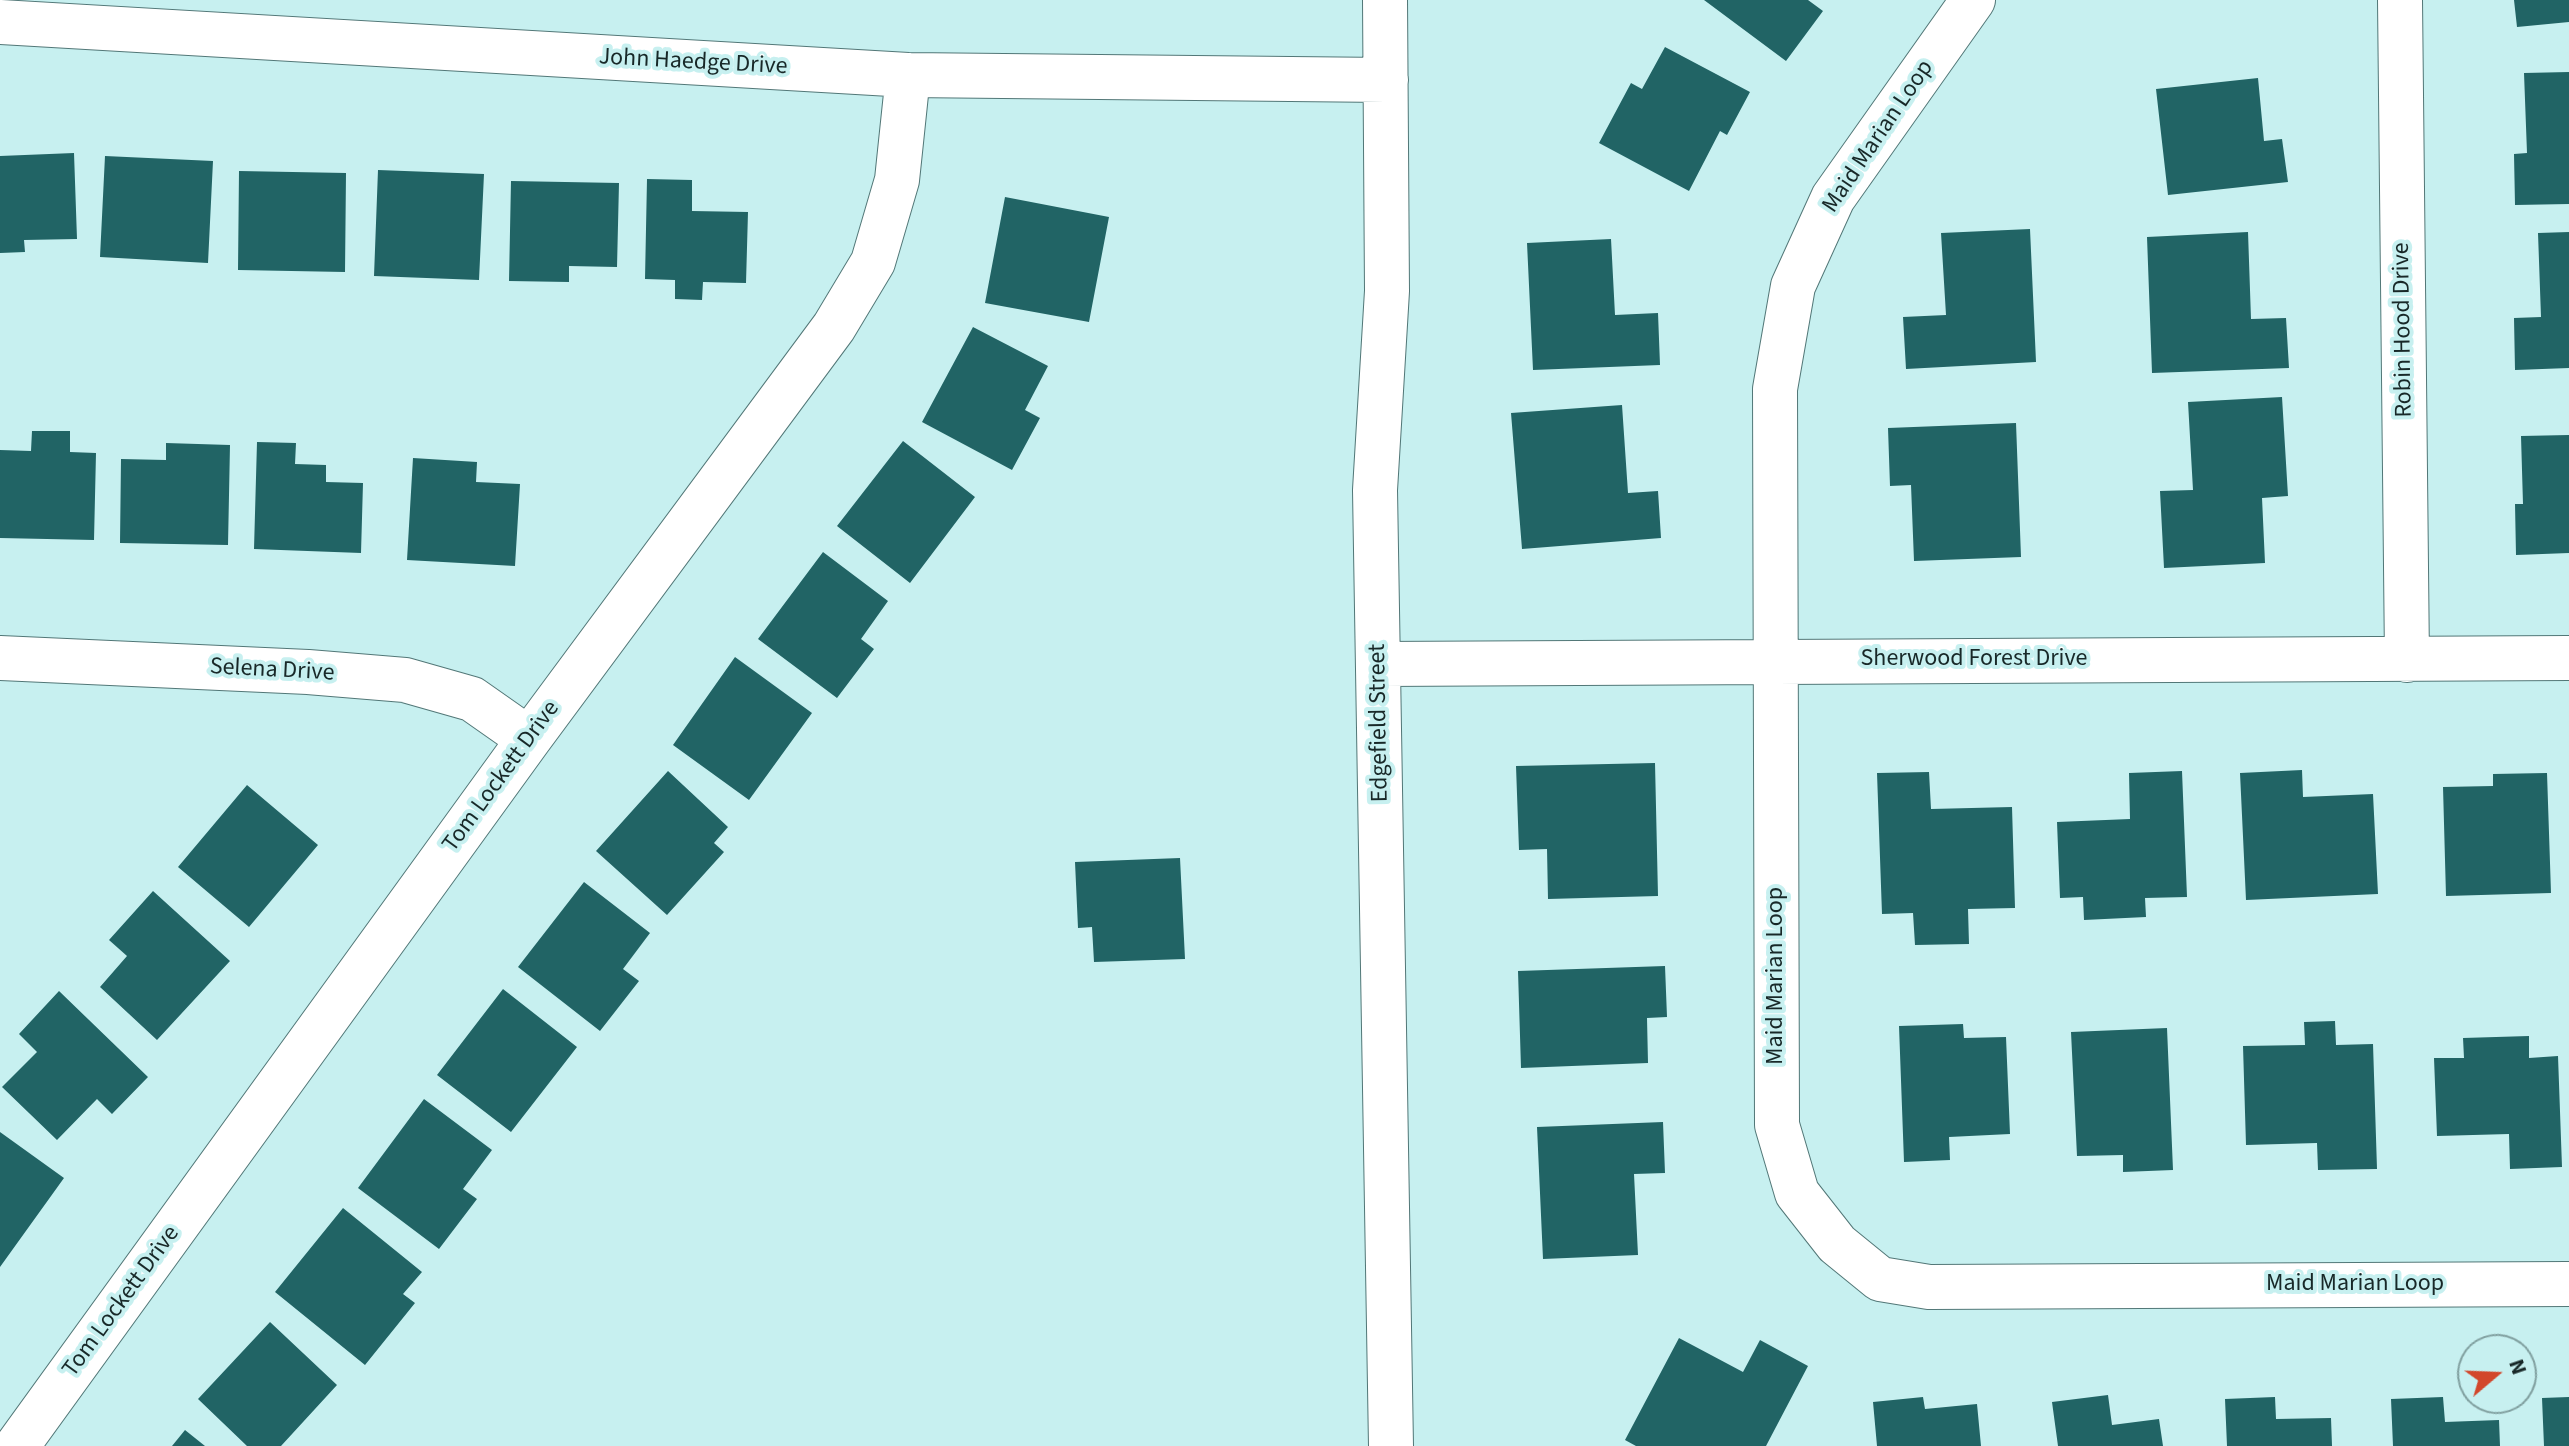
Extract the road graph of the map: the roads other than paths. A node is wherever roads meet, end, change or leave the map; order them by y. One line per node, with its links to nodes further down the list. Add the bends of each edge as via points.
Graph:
1 (1385, 0): 6 (street, Edgefield Street)
2 (1973, 0): 9 (street, Maid Marian Loop, via 1833,198 1793,286 1775,389)
3 (2400, 0): 10 (street, Robin Hood Drive)
4 (0, 22): 5 (street, John Haedge Drive)
5 (908, 75): 6 (street, John Haedge Drive); 12 (street, Tom Lockett Drive, via 897,180 873,262 834,327)
6 (1386, 80): 11 (street, Edgefield Street, via 1387,291 1375,490)
7 (0, 658): 12 (street, Selena Drive, via 405,680 472,699)
8 (2569, 658): 10 (street, Sherwood Forest Drive)
9 (1776, 660): 10 (street, Sherwood Forest Drive); 11 (street, Sherwood Forest Drive); 13 (street, Maid Marian Loop, via 1777,1125 1797,1193 1837,1244 1880,1279 1929,1287)
10 (2407, 660)
11 (1380, 664): 15 (street, Edgefield Street)
12 (529, 739): 14 (street, Tom Lockett Drive)
13 (2569, 1284)
14 (17, 1446)
15 (1391, 1446)

